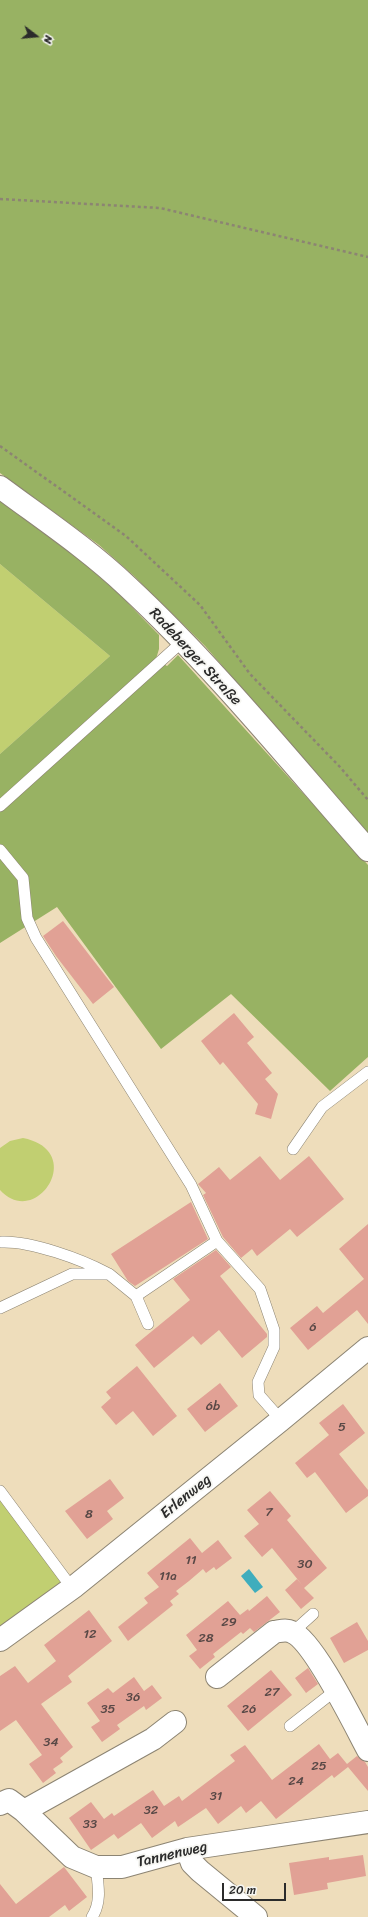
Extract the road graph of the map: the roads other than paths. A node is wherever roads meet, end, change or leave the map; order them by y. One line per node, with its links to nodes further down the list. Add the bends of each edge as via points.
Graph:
1 (0, 488): 2 (street, Radeberger Straße, via 91,555)
2 (183, 641): 3 (lane); 5 (street, Radeberger Straße)
3 (0, 806)
4 (0, 850): 8 (lane, via 23,878 27,918 36,938 191,1185)
5 (368, 850)
6 (368, 1072): 7 (lane, via 322,1107)
7 (293, 1149)
8 (217, 1241): 11 (lane); 15 (lane, via 260,1289 270,1314 274,1330 274,1347 258,1382 259,1395)
9 (2, 1242): 10 (lane, via 16,1242 86,1261)
10 (109, 1274): 11 (lane); 12 (lane, via 72,1274)
11 (136, 1296): 13 (lane)
12 (0, 1308)
13 (148, 1324)
14 (368, 1348): 15 (street, Erlenweg)
15 (281, 1420): 17 (street, Erlenweg)
16 (0, 1491): 17 (lane)
17 (72, 1588): 20 (street, Erlenweg)
18 (314, 1614): 19 (lane)
19 (292, 1632): 21 (street, via 274,1632); 22 (street, via 309,1646)
20 (0, 1640)
21 (217, 1677)
22 (336, 1690): 24 (lane); 25 (street)
23 (175, 1722): 26 (street, via 152,1739)
24 (290, 1726)
25 (368, 1750)
26 (8, 1801): 29 (street, Tannenweg, via 72,1857)
27 (368, 1822): 28 (street, Tannenweg)
28 (187, 1849): 29 (street, Tannenweg, via 122,1867); 31 (street, via 196,1867)
29 (96, 1867): 30 (lane, via 99,1894 97,1910)
30 (92, 1917)
31 (256, 1917)

